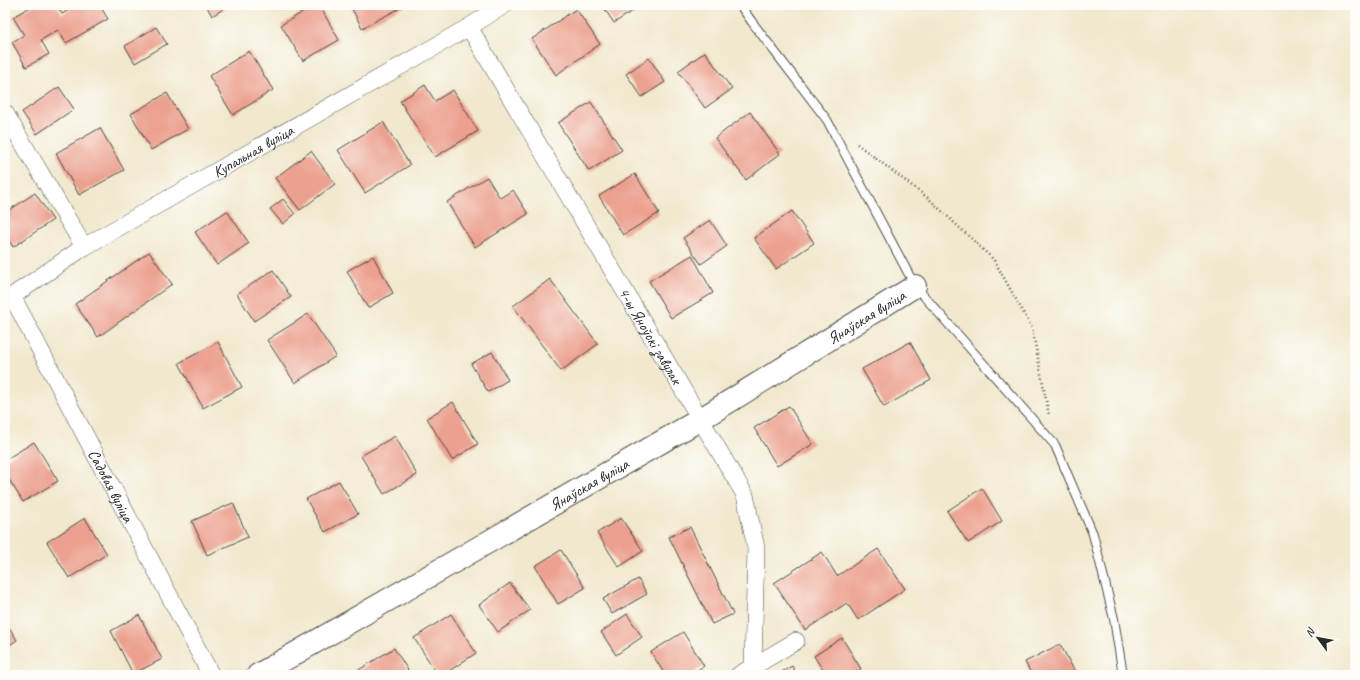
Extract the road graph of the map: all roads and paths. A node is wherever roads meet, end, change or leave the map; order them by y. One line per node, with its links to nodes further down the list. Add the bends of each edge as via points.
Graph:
1 (504, 5): 3 (street, Купальная вуліца)
2 (740, 5): 7 (lane, via 826,120)
3 (469, 27): 6 (street, Купальная вуліца); 9 (street, 4-ы Яноўскі завулак)
4 (5, 113): 6 (street)
5 (856, 143): 10 (path, via 928,198 994,260 1032,328)
6 (84, 247): 8 (street, Купальная вуліца)
7 (915, 286): 9 (street, Янаўская вуліца); 10 (lane)
8 (9, 298): 13 (street, Садовая вуліца)
9 (701, 419): 12 (street, 4-ы Яноўскі завулак, via 745,495 756,548); 14 (street, Янаўская вуліца)
10 (1055, 445): 15 (lane, via 1093,534 1114,619)
11 (796, 641): 12 (street)
12 (746, 671)
13 (211, 675)
14 (258, 675)
15 (1123, 675)

